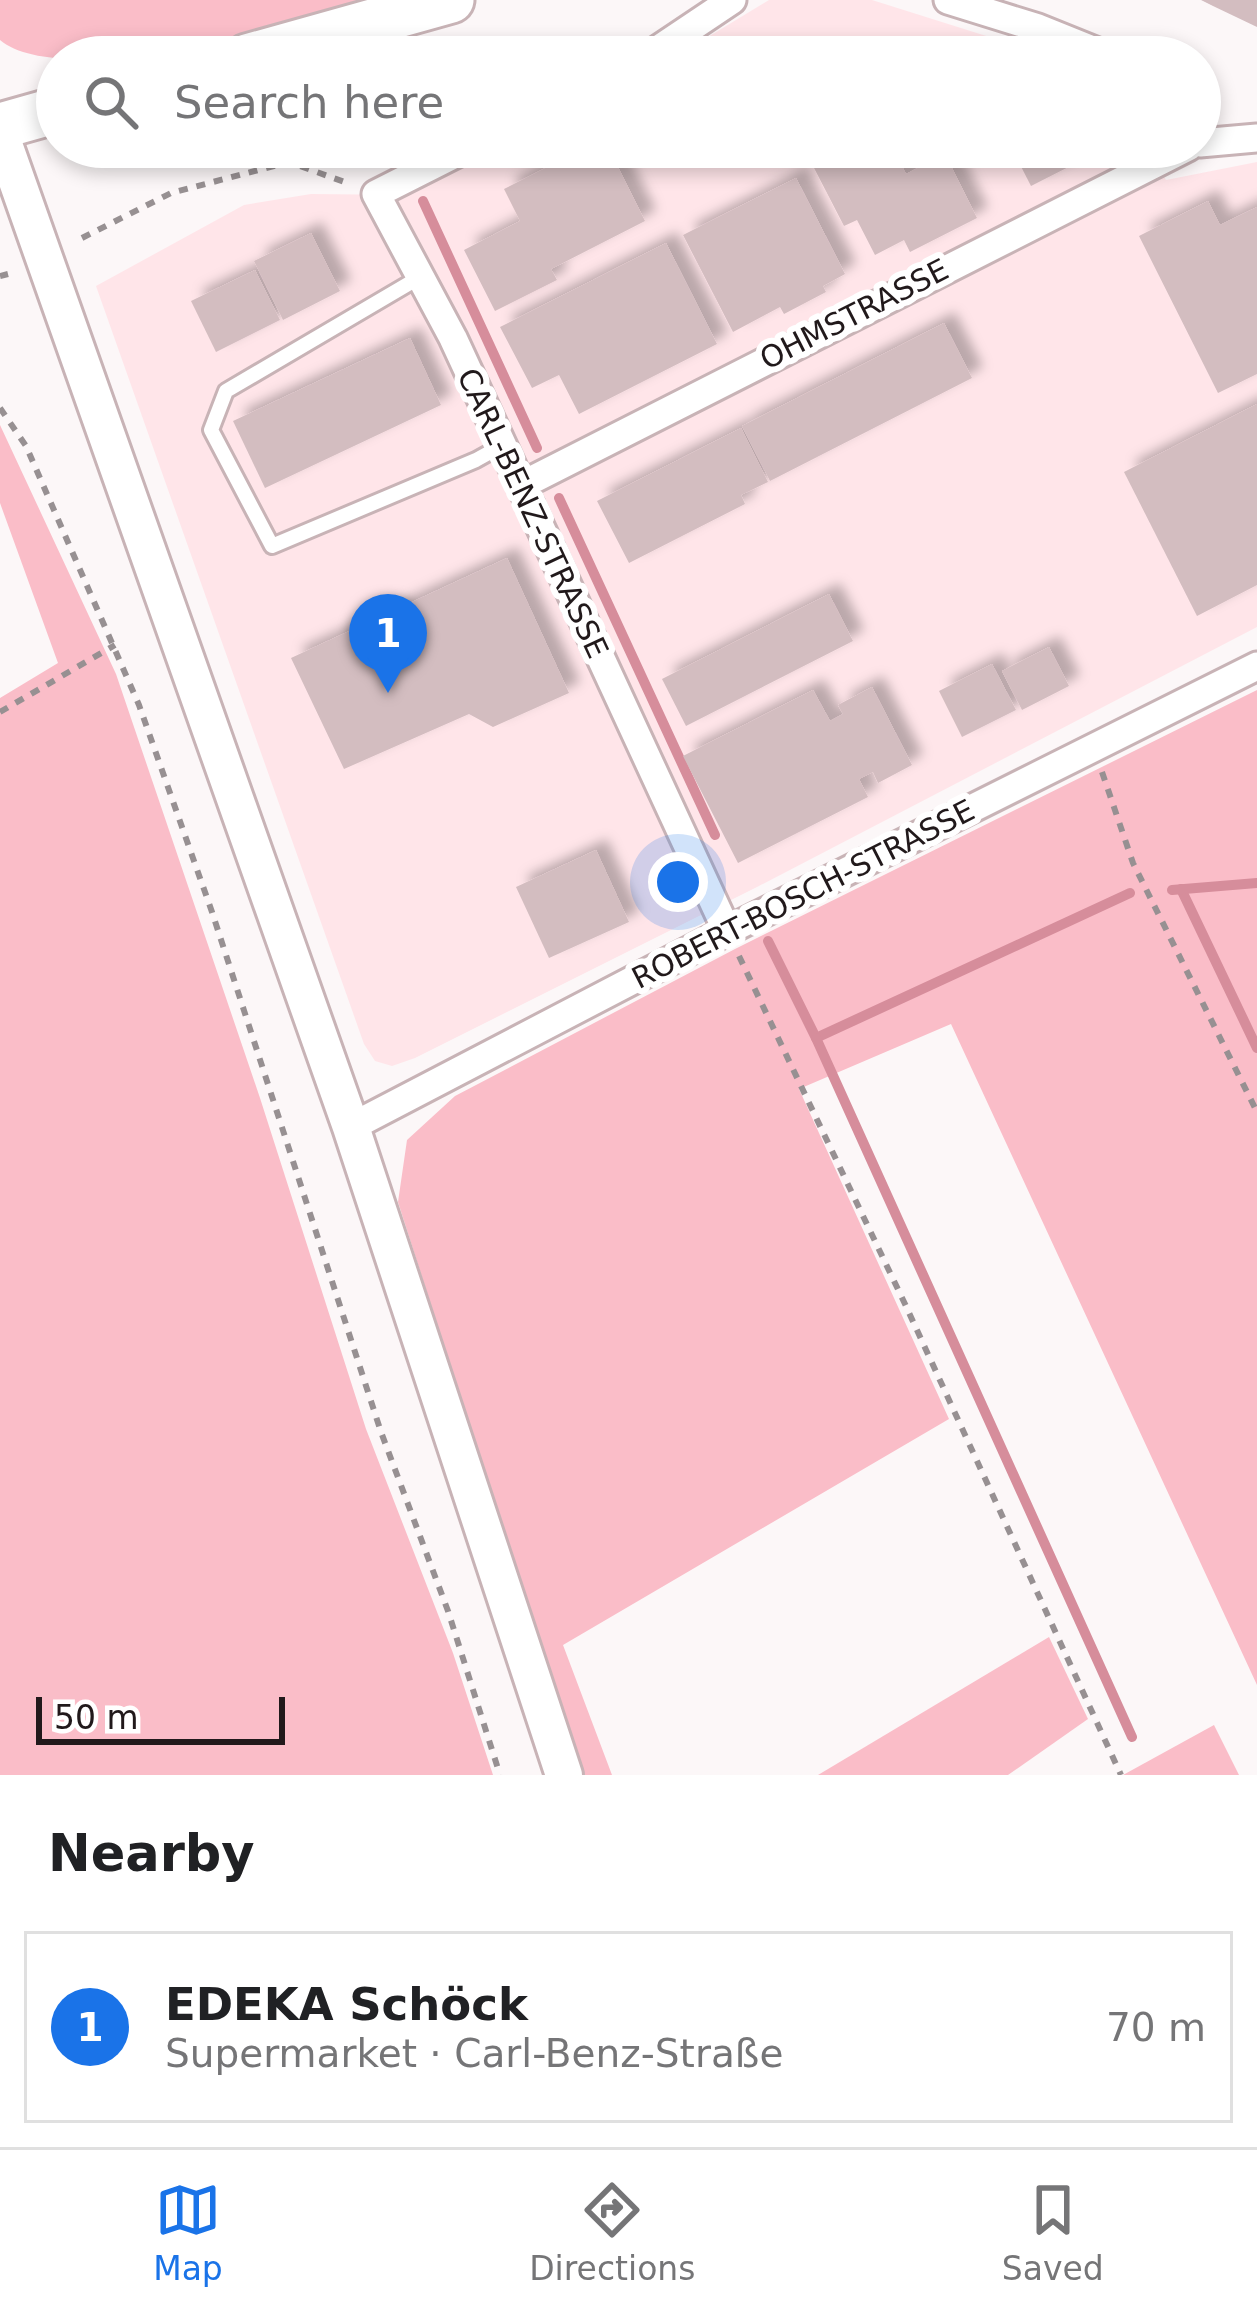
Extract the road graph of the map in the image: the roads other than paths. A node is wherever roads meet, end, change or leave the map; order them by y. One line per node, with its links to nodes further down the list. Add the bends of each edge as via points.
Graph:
1 (451, 0): 4 (highway)
2 (732, 0): 5 (street)
3 (948, 0): 6 (street)
4 (322, 36)
5 (678, 36)
6 (1058, 36)
7 (36, 117): 8 (highway)
8 (0, 129): 18 (main road)
9 (1257, 138): 10 (street, OHMSTRASSE)
10 (1221, 142)
11 (427, 168): 13 (street, CARL-BENZ-STRASSE, via 376,194)
12 (1144, 168): 15 (street, OHMSTRASSE)
13 (420, 277): 14 (street, CARL-BENZ-STRASSE); 14 (lane, via 226,391 211,430 272,546)
14 (503, 445): 15 (street, CARL-BENZ-STRASSE)
15 (523, 485): 17 (street, CARL-BENZ-STRASSE)
16 (1257, 666): 17 (street, ROBERT-BOSCH-STRASSE)
17 (727, 931): 18 (street, ROBERT-BOSCH-STRASSE)
18 (351, 1126): 19 (main road)
19 (564, 1775)

